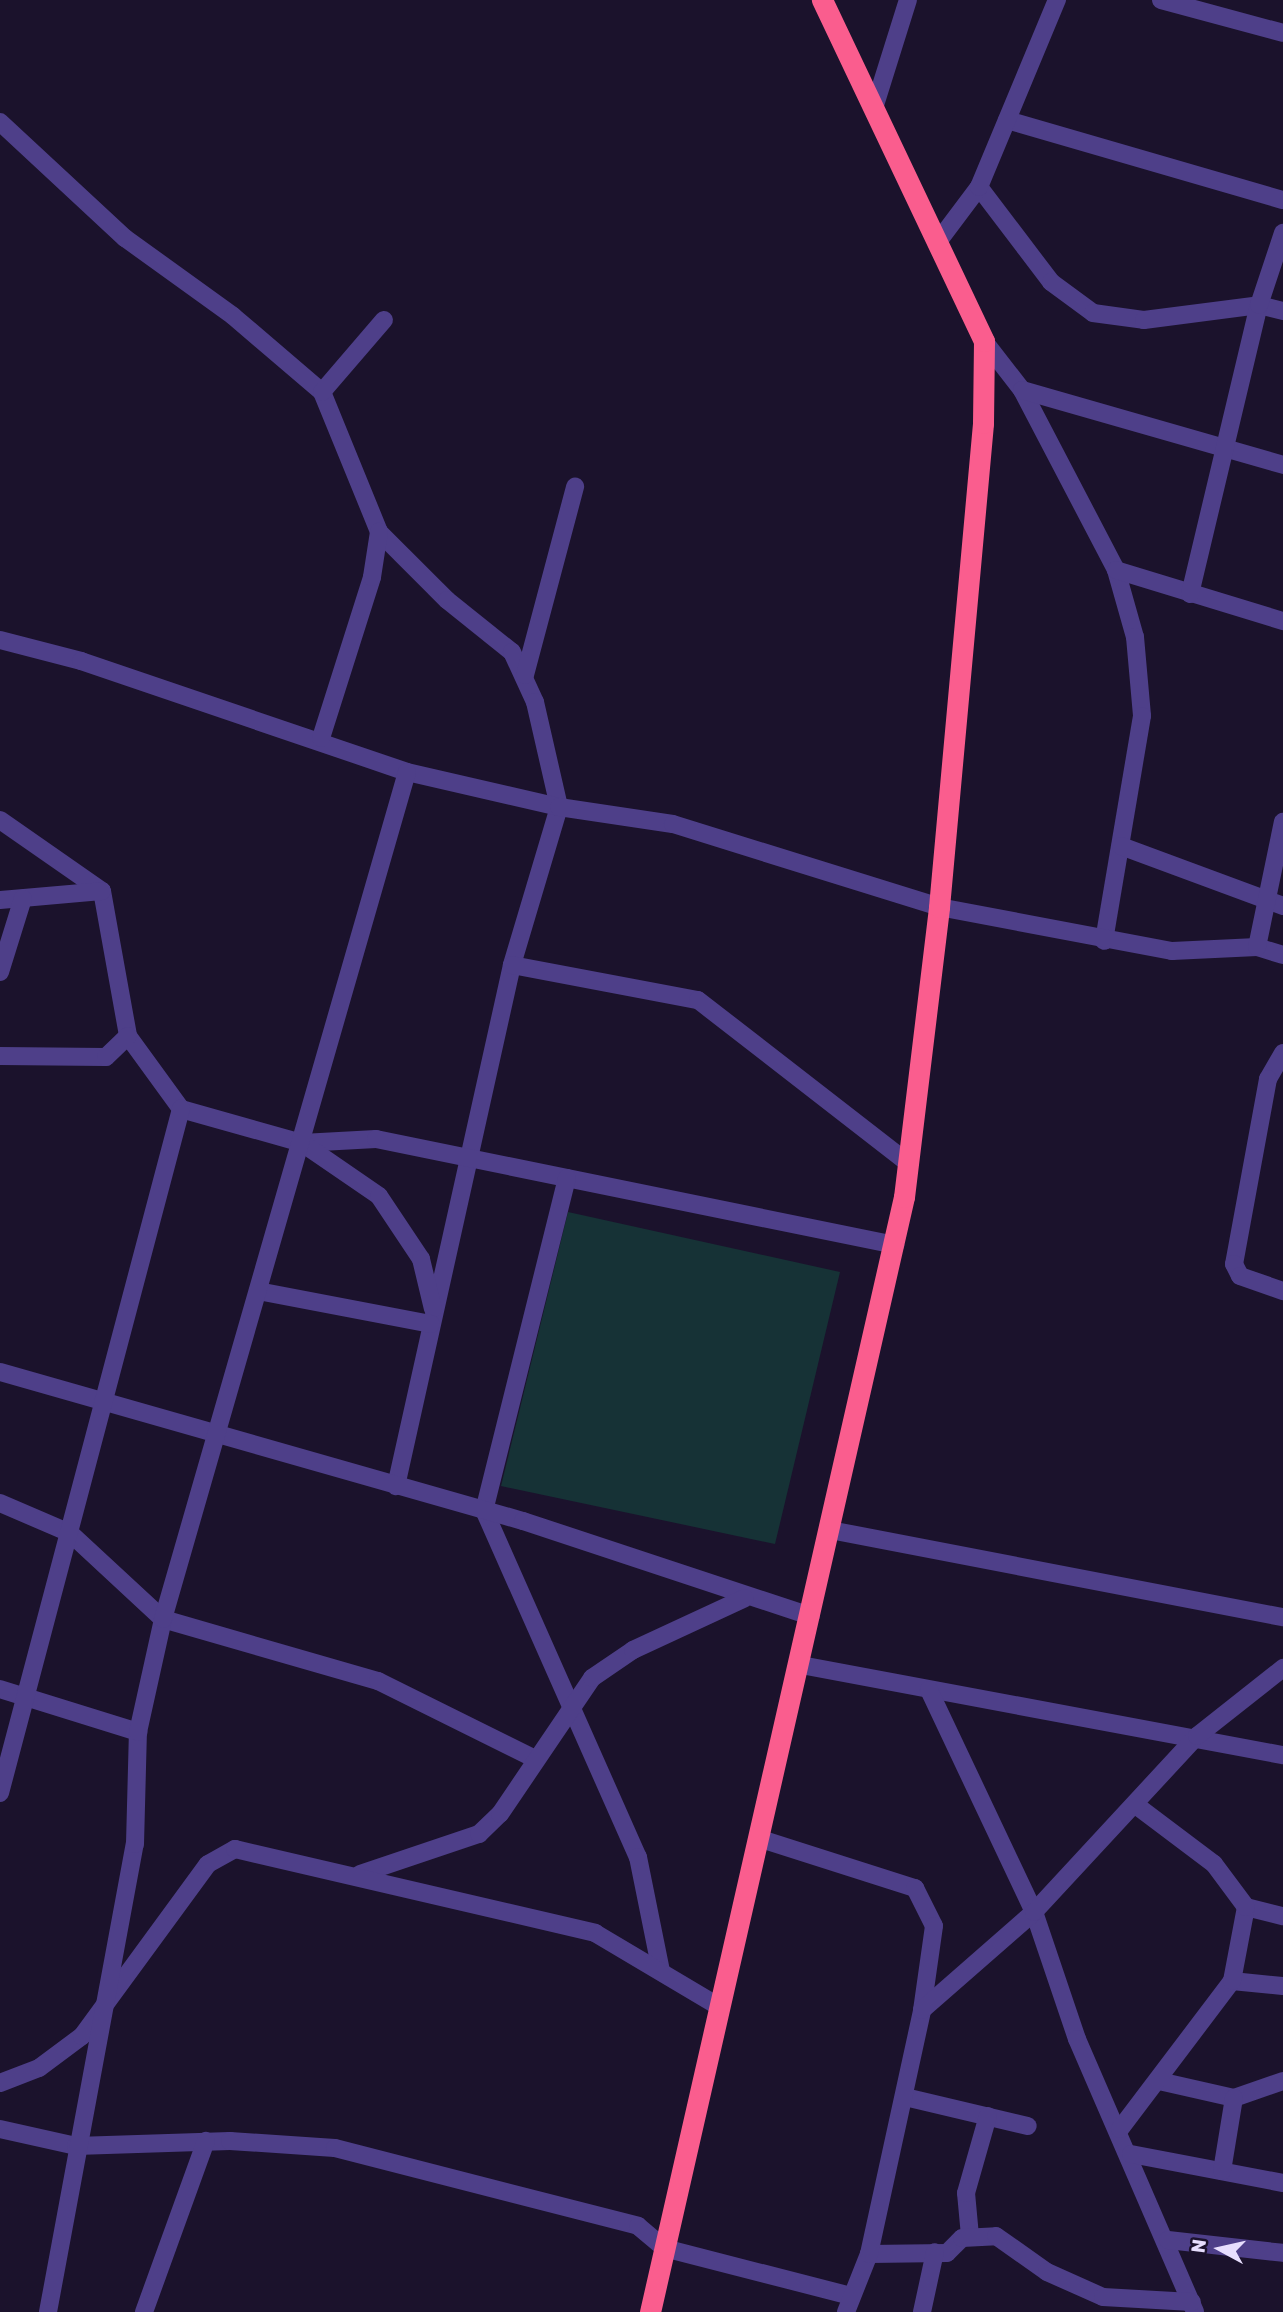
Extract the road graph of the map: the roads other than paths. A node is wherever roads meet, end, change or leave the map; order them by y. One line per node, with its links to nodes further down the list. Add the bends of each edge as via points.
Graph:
1 (822, 0): 6 (highway)
2 (908, 0): 6 (street)
3 (1057, 0): 7 (street)
4 (1161, 0): 5 (street)
5 (1283, 33)
6 (875, 105): 12 (highway)
7 (1007, 120): 9 (street); 10 (street)
8 (0, 122): 18 (street, via 125,238 233,316)
9 (979, 187): 12 (street); 13 (street, via 1051,282 1093,313 1144,320)
10 (1283, 200)
11 (1283, 233): 13 (street)
12 (940, 239): 16 (highway)
13 (1259, 304): 14 (street); 19 (street)
14 (1283, 311)
15 (384, 320): 18 (street)
16 (984, 341): 17 (street); 38 (highway, via 983,423)
17 (1022, 390): 19 (street); 23 (street)
18 (322, 393): 22 (street)
19 (1224, 446): 20 (street); 24 (street)
20 (1283, 465)
21 (575, 487): 27 (street)
22 (379, 532): 27 (street, via 457,608 496,635); 28 (street, via 372,577)
23 (1116, 570): 24 (street); 33 (street, via 1135,637 1142,716)
24 (1190, 594): 25 (street)
25 (1283, 621)
26 (0, 640): 28 (street)
27 (525, 675): 30 (street)
28 (321, 738): 29 (street)
29 (407, 772): 30 (street); 49 (street)
30 (559, 807): 38 (street, via 673,824); 43 (street)
31 (0, 820): 34 (street)
32 (1283, 822): 37 (street)
33 (1121, 846): 37 (street); 40 (street)
34 (102, 891): 35 (street); 45 (street)
35 (23, 898): 36 (street); 44 (street)
36 (0, 900)
37 (1264, 901): 39 (street); 41 (street)
38 (939, 906): 40 (street); 51 (highway)
39 (1283, 906)
40 (1104, 941): 41 (street, via 1172,951)
41 (1257, 947): 42 (street)
42 (1283, 955)
43 (512, 965): 50 (street); 51 (street, via 698,1000)
44 (0, 972)
45 (128, 1035): 47 (street, via 106,1057); 48 (street)
46 (1283, 1053): 55 (street, via 1268,1079 1234,1264 1240,1276)
47 (0, 1056)
48 (181, 1109): 49 (street); 58 (street)
49 (302, 1143): 50 (street, via 376,1139); 54 (street); 56 (street, via 379,1196 421,1259)
50 (467, 1158): 52 (street); 56 (street)
51 (908, 1162): 53 (highway)
52 (567, 1178): 53 (street); 62 (street)
53 (895, 1245): 63 (highway)
54 (258, 1291): 56 (street); 59 (street)
55 (1283, 1291)
56 (433, 1318): 60 (street)
57 (0, 1372): 58 (street)
58 (101, 1402): 59 (street); 64 (street)
59 (215, 1432): 60 (street); 68 (street)
60 (396, 1486): 62 (street)
61 (0, 1503): 64 (street)
62 (484, 1510): 65 (street); 74 (street)
63 (830, 1530): 66 (highway); 67 (street)
64 (71, 1533): 68 (street); 73 (street)
65 (744, 1598): 66 (street); 74 (street, via 618,1658)
66 (811, 1616): 69 (highway)
67 (1283, 1617)
68 (163, 1619): 75 (street); 78 (street, via 378,1681)
69 (801, 1665): 72 (street); 81 (highway)
70 (1283, 1668): 76 (street)
71 (0, 1689): 73 (street)
72 (929, 1690): 76 (street); 84 (street)
73 (26, 1699): 75 (street); 79 (street)
74 (570, 1703): 78 (street); 86 (street, via 638,1857)
75 (138, 1732): 90 (street, via 135,1844)
76 (1197, 1736): 77 (street); 80 (street)
77 (1283, 1755)
78 (535, 1759): 82 (street, via 500,1814 479,1834)
79 (0, 1793)
80 (1137, 1806): 83 (street, via 1214,1864); 84 (street)
81 (761, 1839): 89 (highway); 91 (street, via 915,1888 934,1926)
82 (356, 1875): 86 (street, via 595,1933); 90 (street, via 256,1849 225,1852 202,1872)
83 (1246, 1907): 85 (street); 87 (street)
84 (1034, 1912): 91 (street); 100 (street, via 1077,2039)
85 (1283, 1916)
86 (661, 1971): 89 (street)
87 (1232, 1981): 88 (street); 92 (street)
88 (1283, 1986)
89 (718, 2006): 108 (highway)
90 (104, 2007): 94 (street, via 54,2059); 102 (street)
91 (922, 2010): 95 (street)
92 (1158, 2081): 96 (street); 100 (street)
93 (1283, 2081): 96 (street)
94 (0, 2083)
95 (905, 2097): 97 (street); 111 (street)
96 (1234, 2098): 104 (street)
97 (988, 2116): 98 (street); 106 (street, via 966,2193)
98 (1028, 2126)
99 (0, 2129): 102 (street)
100 (1120, 2129): 103 (street)
101 (206, 2141): 102 (street); 108 (street, via 335,2148 638,2227); 116 (street)
102 (76, 2146): 115 (street)
103 (1131, 2154): 104 (street); 107 (street)
104 (1222, 2171): 105 (street)
105 (1283, 2183)
106 (970, 2236): 109 (street, via 947,2253); 113 (street, via 1002,2238 1058,2278 1102,2297)
107 (1168, 2241): 110 (street); 114 (street)
108 (664, 2248): 112 (street); 117 (highway)
109 (935, 2252): 111 (street); 118 (street)
110 (1283, 2253)
111 (869, 2254): 112 (street)
112 (849, 2304)
113 (1142, 2307): 114 (street)
114 (1194, 2307)
115 (48, 2312)
116 (144, 2312)
117 (650, 2312)
118 (922, 2312)

